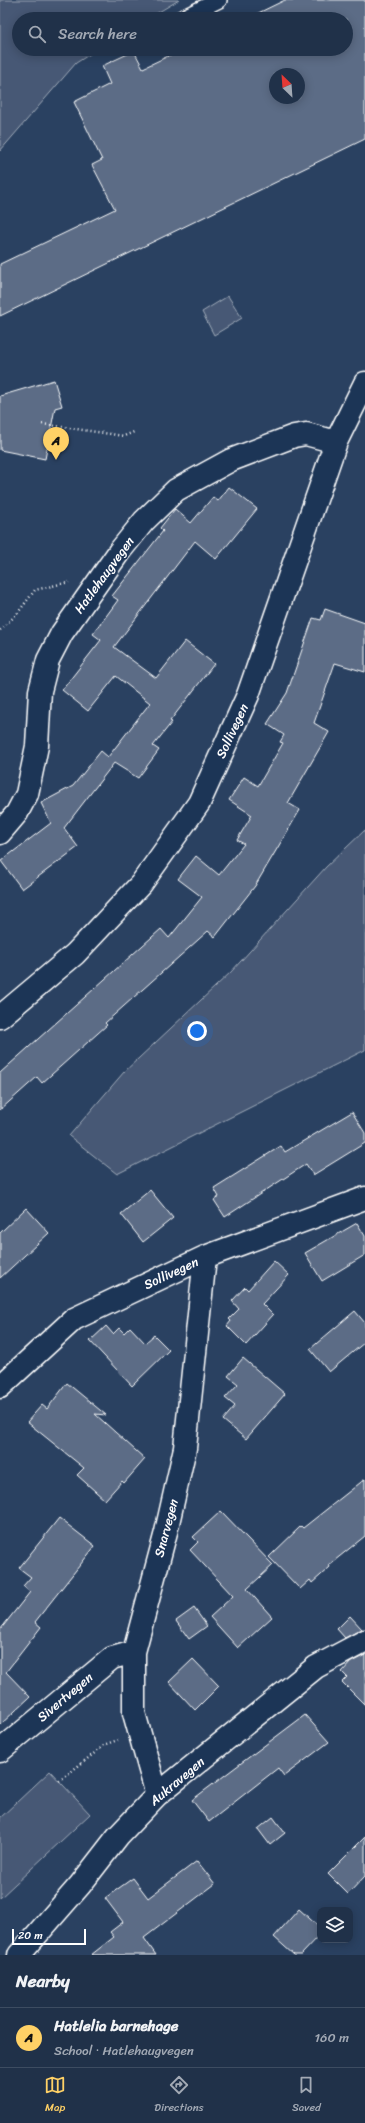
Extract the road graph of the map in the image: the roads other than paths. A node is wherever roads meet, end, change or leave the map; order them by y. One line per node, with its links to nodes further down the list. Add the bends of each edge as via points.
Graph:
1 (219, 0): 2 (lane)
2 (194, 12)
3 (365, 383): 4 (street, Sollivegen)
4 (336, 442): 5 (street, Hatlehaugvegen, via 306,434 294,436 231,460 176,490 144,521 62,633 48,660 40,691 37,746 27,794 17,814); 6 (street, Sollivegen, via 248,695 198,803 140,884 76,954)
5 (0, 833)
6 (0, 1017)
7 (365, 1198): 8 (street, Sollivegen)
8 (205, 1257): 9 (street, Sollivegen, via 74,1319); 11 (street, Snarvegen, via 186,1448)
9 (0, 1387)
10 (365, 1641): 13 (street, Aukravegen, via 316,1667)
11 (134, 1652): 12 (street, Sivertvegen, via 112,1658); 13 (street, Snarvegen, via 134,1713)
12 (0, 1751)
13 (158, 1795): 14 (street, Aukravegen, via 118,1836)
14 (20, 1955)

